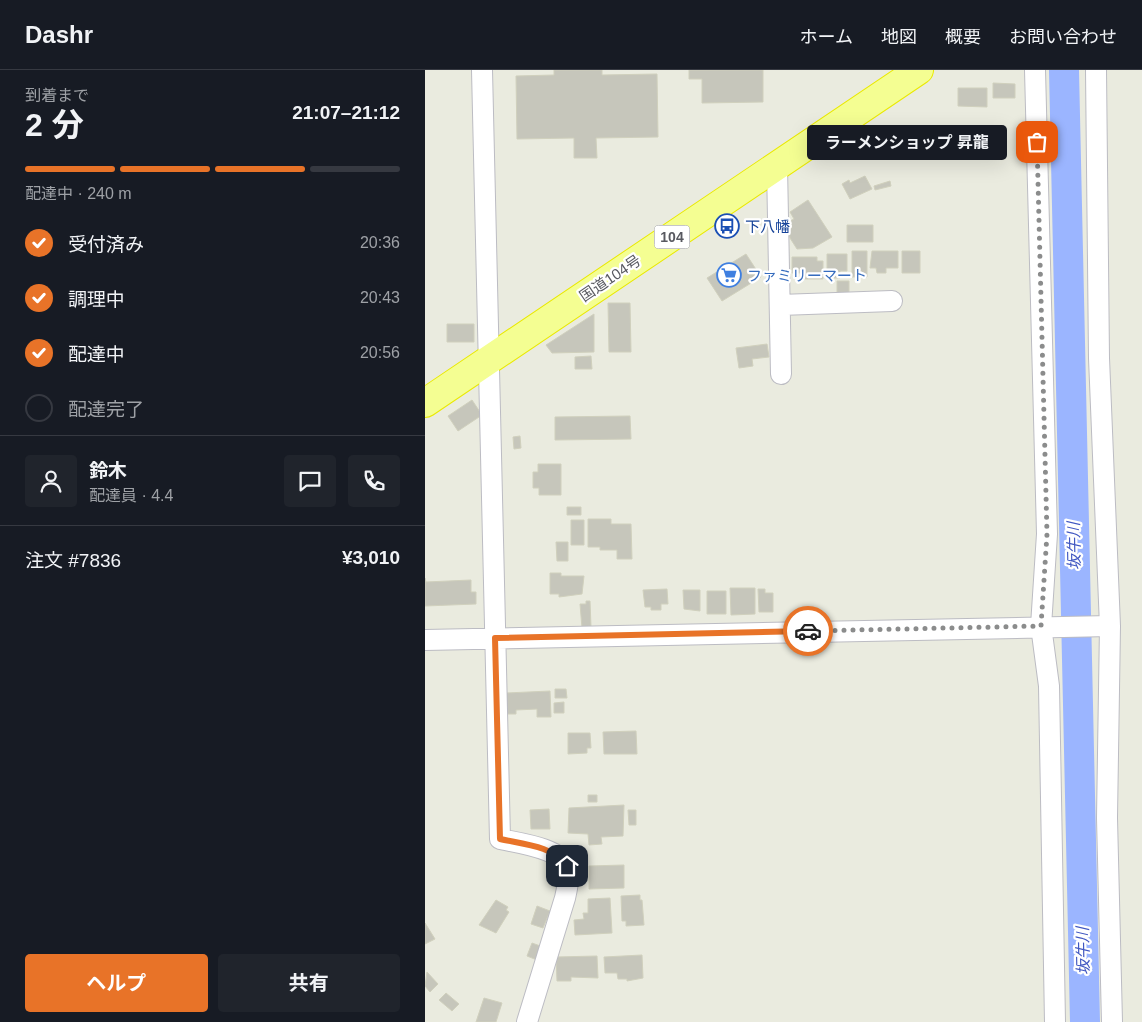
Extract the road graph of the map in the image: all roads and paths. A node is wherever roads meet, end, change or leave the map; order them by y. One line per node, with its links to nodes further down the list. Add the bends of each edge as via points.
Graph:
1 (482, 70): 8 (street)
2 (919, 70): 5 (highway, 国道104号 / 104)
3 (1035, 70): 11 (street, via 1047,534)
4 (1096, 70): 12 (street, via 1099,358)
5 (777, 166): 7 (street); 8 (highway, 国道104号 / 104)
6 (892, 301): 7 (street)
7 (779, 305): 9 (street)
8 (488, 361): 10 (highway, 国道104号 / 104); 13 (street)
9 (781, 374)
10 (425, 403)
11 (1041, 626): 12 (street); 13 (street); 16 (street, via 1049,686)
12 (1111, 626): 17 (street, via 1107,818)
13 (495, 638): 14 (street); 15 (street, via 500,839 553,852 567,866 568,878 565,898)
14 (425, 640)
15 (527, 1022)
16 (1055, 1022)
17 (1112, 1022)

